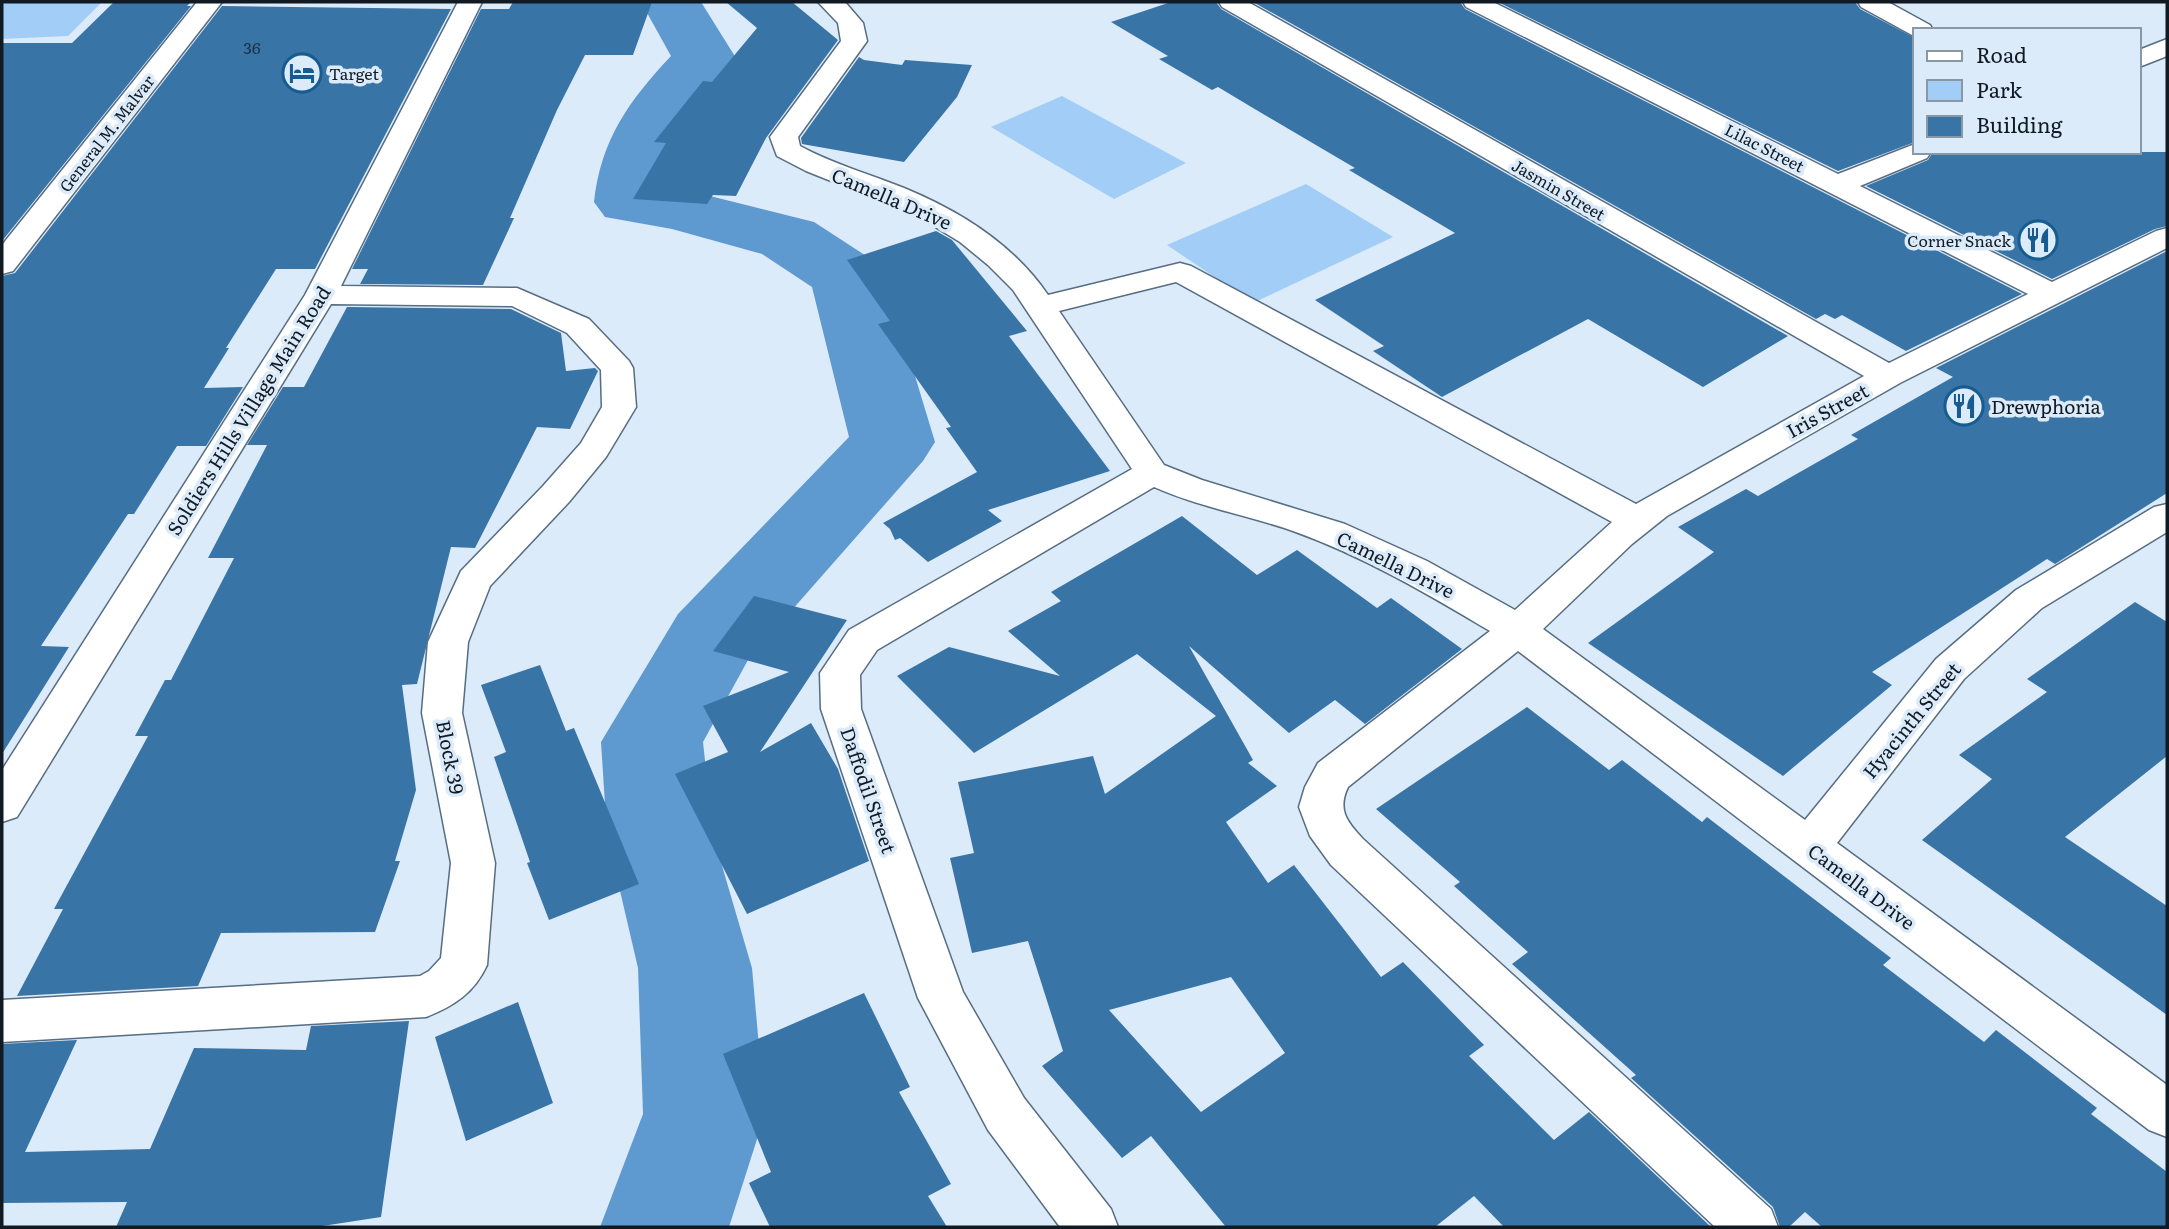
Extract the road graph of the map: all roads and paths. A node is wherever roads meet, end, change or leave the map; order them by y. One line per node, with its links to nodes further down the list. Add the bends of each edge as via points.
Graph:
1 (211, 2): 13 (street, General M. Malvar)
2 (470, 2): 14 (street, Soldiers Hills Village Main Road)
3 (830, 2): 16 (street, Camella Drive, via 850,20 854,41 784,137 787,150 906,199 968,232 1003,260)
4 (1231, 2): 17 (street, Jasmin Street)
5 (1475, 2): 11 (street, Lilac Street)
6 (1870, 2): 7 (street)
7 (1918, 28)
8 (2167, 47): 9 (street)
9 (2141, 58)
10 (1913, 154): 11 (street)
11 (1839, 184): 15 (street, Lilac Street)
12 (2167, 237): 15 (street, Iris Street)
13 (2, 265)
14 (321, 295): 22 (street, Soldiers Hills Village Main Road); 24 (street, Block 39, via 517,297 578,326 617,369 619,407 594,449 474,580 448,642 442,713 473,863 464,965 446,985 426,996)
15 (2054, 295): 17 (street, Iris Street)
16 (1039, 307): 18 (street, Camella Drive); 20 (street, via 1180,272)
17 (1888, 376): 20 (street, Iris Street)
18 (1152, 473): 21 (street, Camella Drive, via 1184,488 1363,544); 26 (street, Daffodil Street, via 863,640 840,673 841,709 942,998 1006,1114)
19 (2167, 516): 23 (street, Hyacinth Street, via 2029,599 1950,669)
20 (1637, 520): 21 (street, Iris Street)
21 (1518, 630): 23 (street, Camella Drive); 27 (street, Iris Street, via 1333,775 1322,792 1321,817 1347,852)
22 (2, 805)
23 (1809, 847): 25 (street, Camella Drive)
24 (2, 1021)
25 (2167, 1114)
26 (1092, 1227)
27 (1752, 1227)

